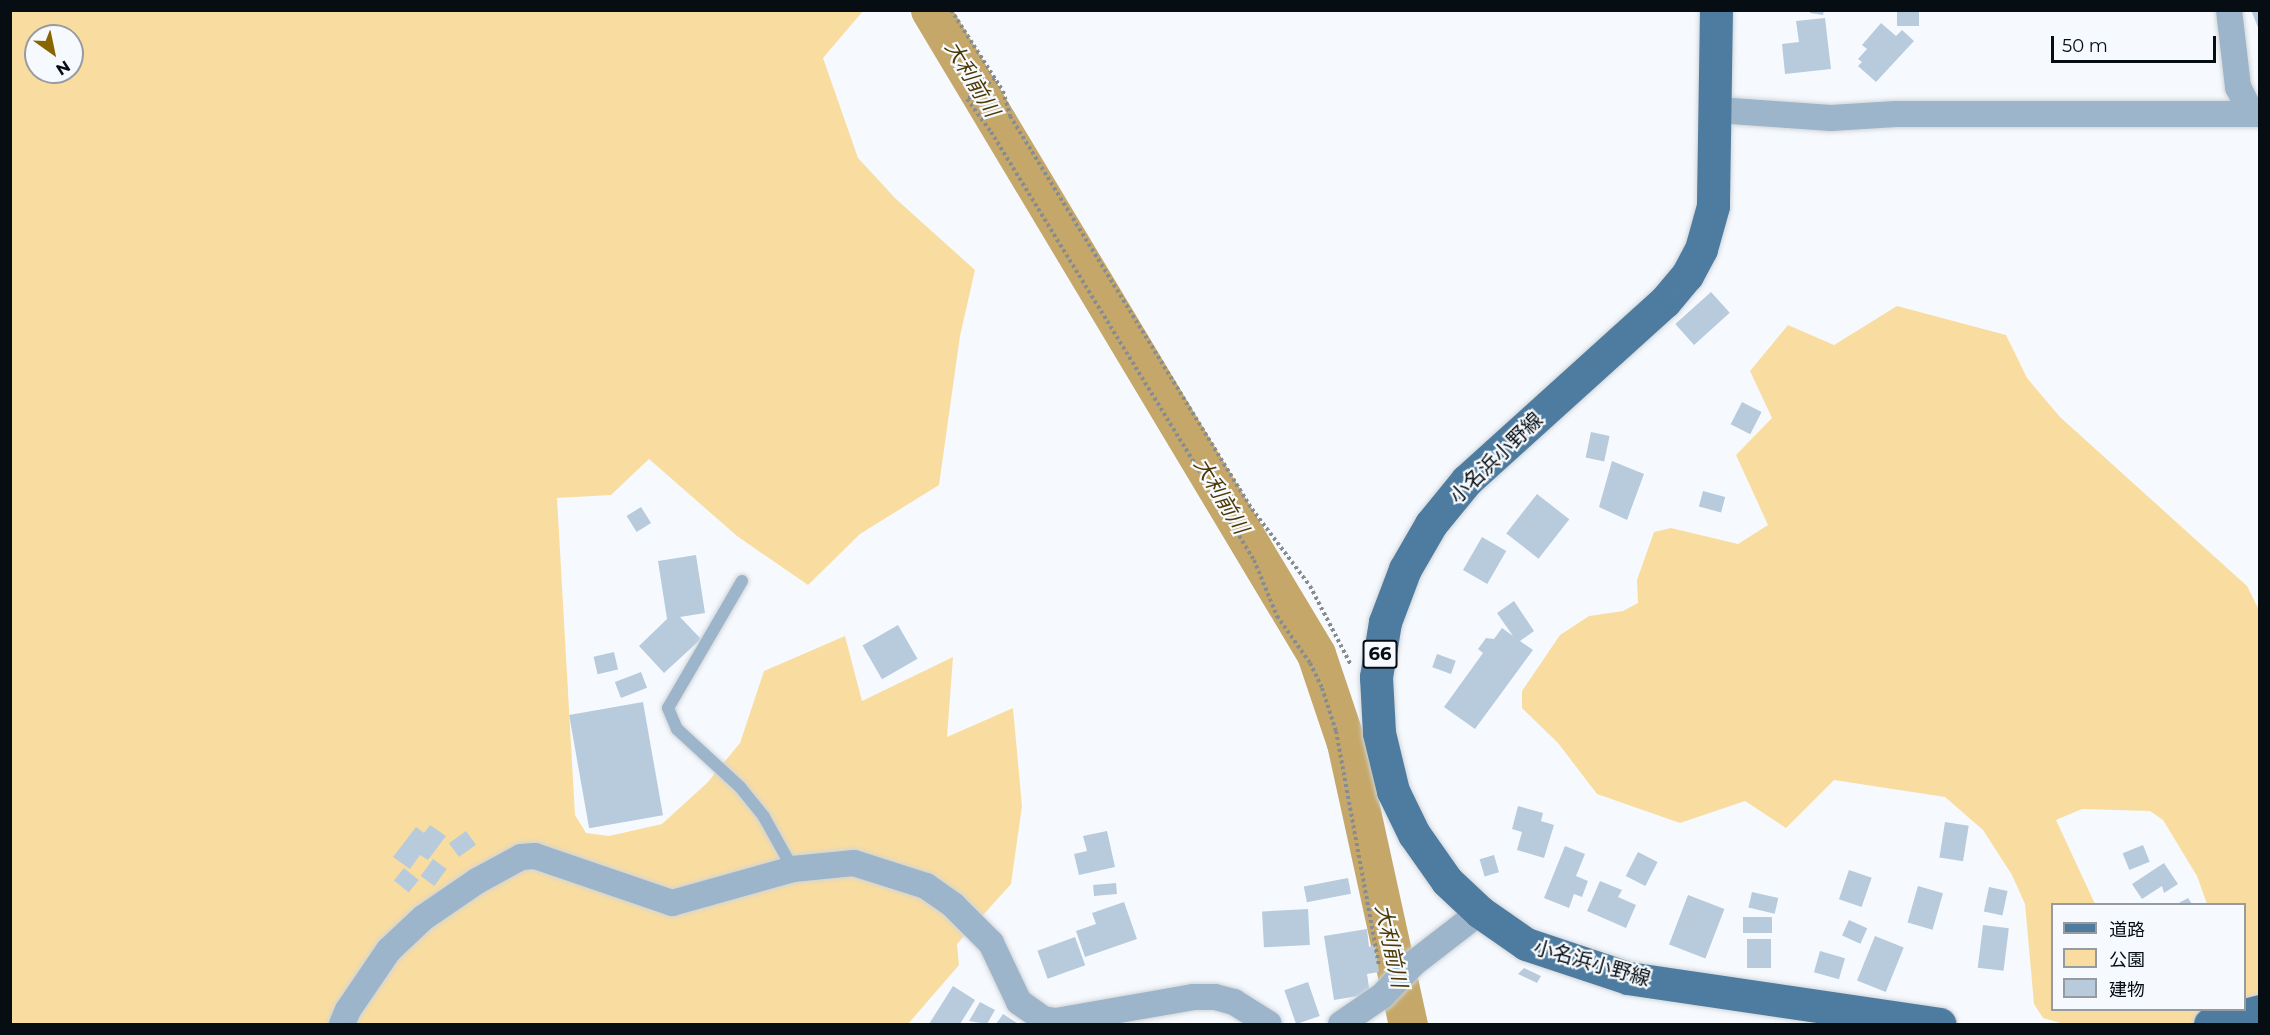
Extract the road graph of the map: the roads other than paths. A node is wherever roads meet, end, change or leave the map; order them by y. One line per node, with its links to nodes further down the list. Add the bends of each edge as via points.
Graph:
1 (1716, 10): 3 (main road, 小名浜小野線 / 66)
2 (2229, 10): 4 (street, via 2238,87)
3 (1717, 110): 4 (street, via 1831,118 1896,114); 7 (main road, 小名浜小野線 / 66, via 1713,206 1701,249 1687,275 1664,302 1467,480 1431,524 1405,569 1385,622 1376,677 1379,733 1393,790 1414,834 1447,881)
4 (2255, 113)
5 (742, 581): 6 (lane, via 668,708 677,729 740,787 764,817)
6 (793, 869): 9 (street, via 672,903 536,856 521,857 477,881 389,950); 10 (street, via 854,863 926,886 984,933 1019,1002 1043,1019 1056,1021 1193,997 1215,997 1234,1002)
7 (1480, 912): 11 (street, via 1414,963 1385,993); 12 (main road, 小名浜小野線 / 66, via 1526,944 1628,978)
8 (2259, 1011): 13 (main road)
9 (342, 1024)
10 (1269, 1024)
11 (1341, 1024)
12 (1940, 1024)
13 (2210, 1024)

